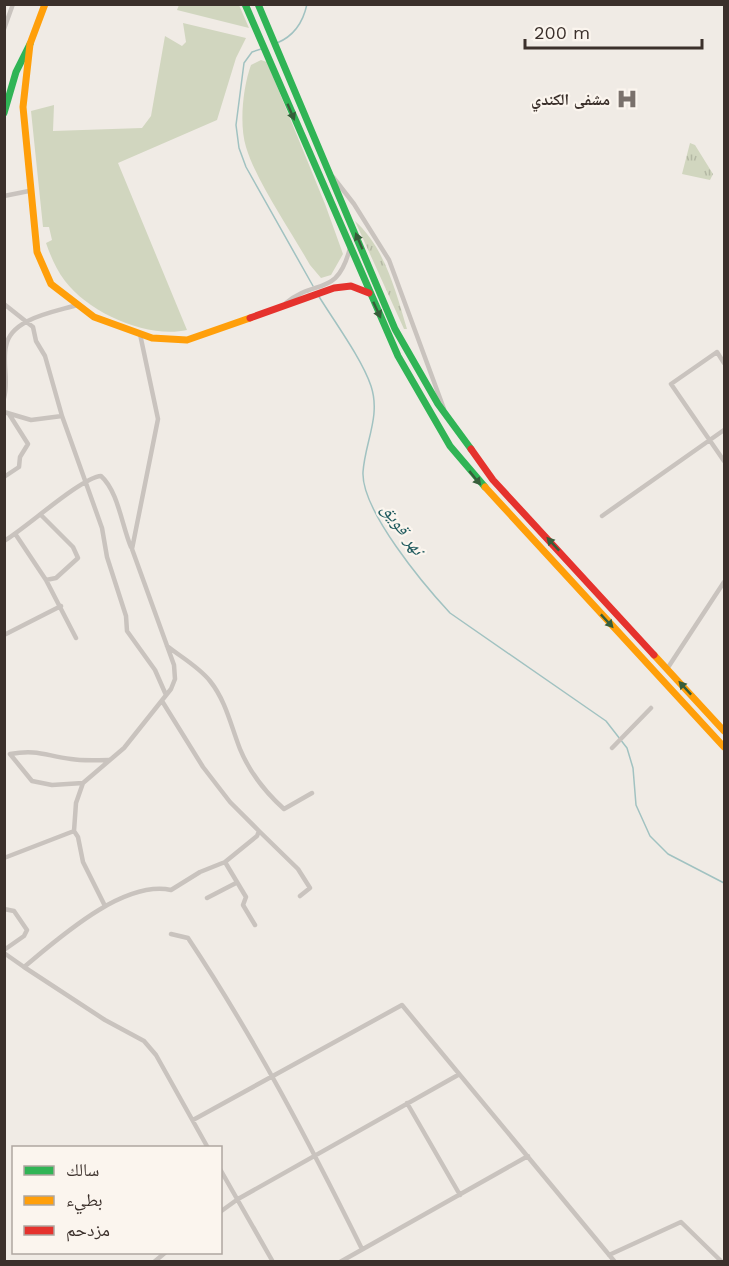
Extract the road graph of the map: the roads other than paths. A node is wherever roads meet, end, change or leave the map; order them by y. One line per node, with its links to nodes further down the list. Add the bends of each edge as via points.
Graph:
1 (13, 4): 5 (street)
2 (45, 4): 6 (main road)
3 (245, 4): 11 (main road, one-way to 11)
4 (258, 4): 8 (main road)
5 (4, 29)
6 (30, 44): 7 (main road, via 16,72); 9 (main road, via 23,107)
7 (5, 110)
8 (330, 173): 24 (main road, one-way to 8, via 395,329); 24 (street, via 389,260)
9 (29, 191): 10 (street); 15 (main road, via 37,252 51,284)
10 (8, 196)
11 (350, 248): 12 (street); 13 (main road)
12 (332, 286): 13 (main road, via 351,286); 18 (main road, via 187,340)
13 (369, 293): 49 (main road, one-way to 49, via 398,356 450,446 516,524)
14 (4, 304): 16 (street)
15 (77, 305): 16 (street); 18 (main road, via 113,326)
16 (26, 321): 17 (street); 23 (street, via 33,327 45,356)
17 (12, 334): 19 (street); 21 (street, via 6,345)
18 (140, 334): 36 (street, via 158,419)
19 (4, 340)
20 (724, 363): 26 (street, via 717,352 671,384)
21 (4, 398)
22 (6, 413): 23 (street, via 30,420); 30 (street, via 28,444 19,467)
23 (62, 416): 31 (street)
24 (447, 417): 43 (main road, one-way to 24, via 493,480)
25 (724, 430): 26 (street)
26 (710, 440): 28 (street); 33 (street)
27 (724, 446): 28 (street)
28 (717, 449): 29 (street)
29 (724, 460)
30 (4, 477)
31 (86, 480): 32 (street); 36 (street, via 100,476 107,481); 44 (street, via 127,631 155,670)
32 (42, 516): 34 (street); 37 (street, via 73,547 78,558 56,578)
33 (602, 516)
34 (16, 535): 35 (street); 37 (street)
35 (4, 541)
36 (132, 549): 42 (street)
37 (46, 579): 39 (street)
38 (724, 582): 43 (street)
39 (61, 606): 40 (street); 41 (street)
40 (4, 635)
41 (76, 638)
42 (167, 646): 44 (street, via 175,679); 52 (street, via 210,682 229,714 253,776 274,800 284,809)
43 (667, 669): 47 (main road, one-way to 43)
44 (166, 695): 45 (street)
45 (162, 700): 50 (street); 54 (street, via 203,767)
46 (651, 708): 48 (street)
47 (724, 731)
48 (614, 747)
49 (724, 747)
50 (109, 760): 51 (street); 51 (street, via 68,759 23,751 10,754 32,781 52,785)
51 (83, 783): 53 (street, via 76,803)
52 (312, 793)
53 (74, 831): 55 (street); 60 (street, via 83,862)
54 (259, 831): 56 (street); 58 (street, via 298,869 310,888)
55 (4, 858)
56 (225, 862): 57 (street); 60 (street, via 171,890 158,887)
57 (236, 883): 59 (street); 62 (street, via 246,897 243,905)
58 (300, 896)
59 (207, 898)
60 (105, 906): 65 (street)
61 (4, 909): 64 (street, via 14,911 27,930)
62 (255, 925)
63 (171, 934): 67 (street, via 188,938 242,1020)
64 (4, 951): 65 (street)
65 (24, 967): 69 (street, via 144,1041 156,1054)
66 (458, 1075): 67 (street, via 402,1005); 68 (street); 72 (street)
67 (272, 1077): 69 (street); 71 (street)
68 (407, 1103): 71 (street); 74 (street)
69 (193, 1120): 70 (street)
70 (207, 1146)
71 (315, 1156): 75 (street); 77 (street)
72 (528, 1156): 74 (street); 78 (street)
73 (222, 1173): 75 (street)
74 (460, 1195): 77 (street)
75 (237, 1199): 76 (street); 79 (street)
76 (222, 1210)
77 (362, 1250): 80 (street)
78 (609, 1255): 81 (street); 82 (street, via 681,1222)
79 (273, 1262)
80 (340, 1262)
81 (615, 1262)
82 (722, 1262)

